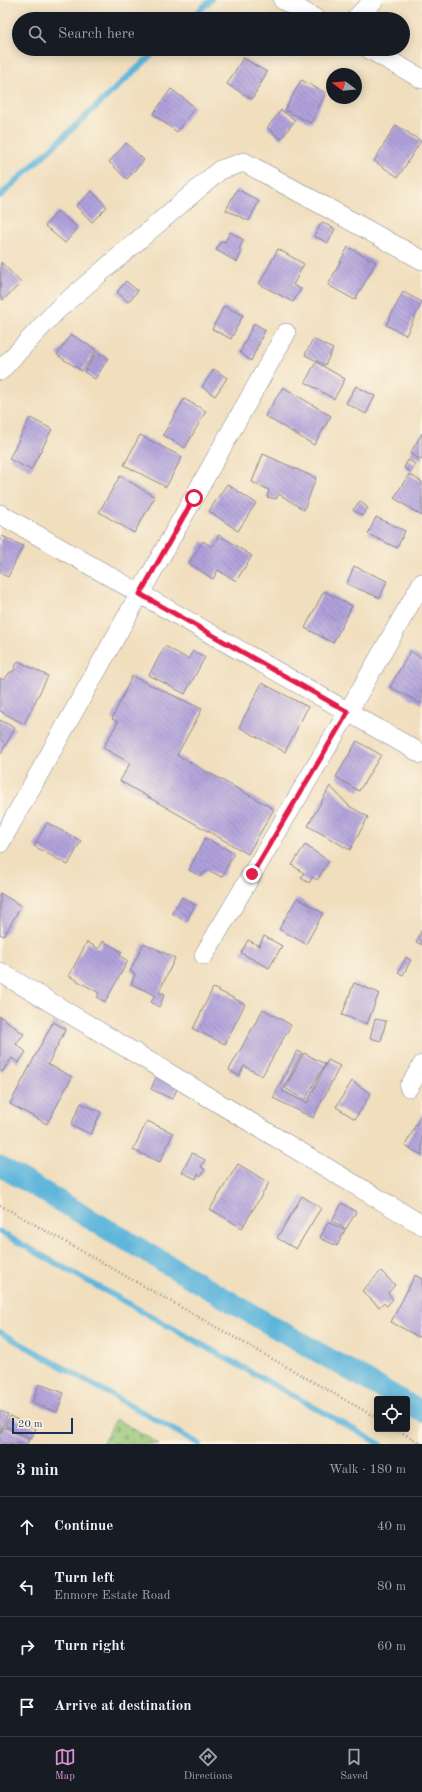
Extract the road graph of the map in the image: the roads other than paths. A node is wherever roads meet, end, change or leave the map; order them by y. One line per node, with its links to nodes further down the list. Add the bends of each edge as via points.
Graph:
1 (283, 0): 3 (street)
2 (374, 0): 4 (street)
3 (304, 12)
4 (361, 12)
5 (381, 56): 6 (street)
6 (422, 79)
7 (422, 260): 9 (street, via 244,162 220,170 57,310)
8 (286, 333): 12 (street)
9 (0, 371)
10 (0, 514): 12 (street)
11 (422, 583): 13 (street)
12 (140, 594): 13 (street); 15 (street)
13 (348, 712): 14 (street); 16 (street)
14 (422, 754)
15 (0, 843)
16 (204, 956)
17 (0, 972): 20 (street)
18 (422, 1065): 19 (street)
19 (409, 1087)
20 (422, 1225)

